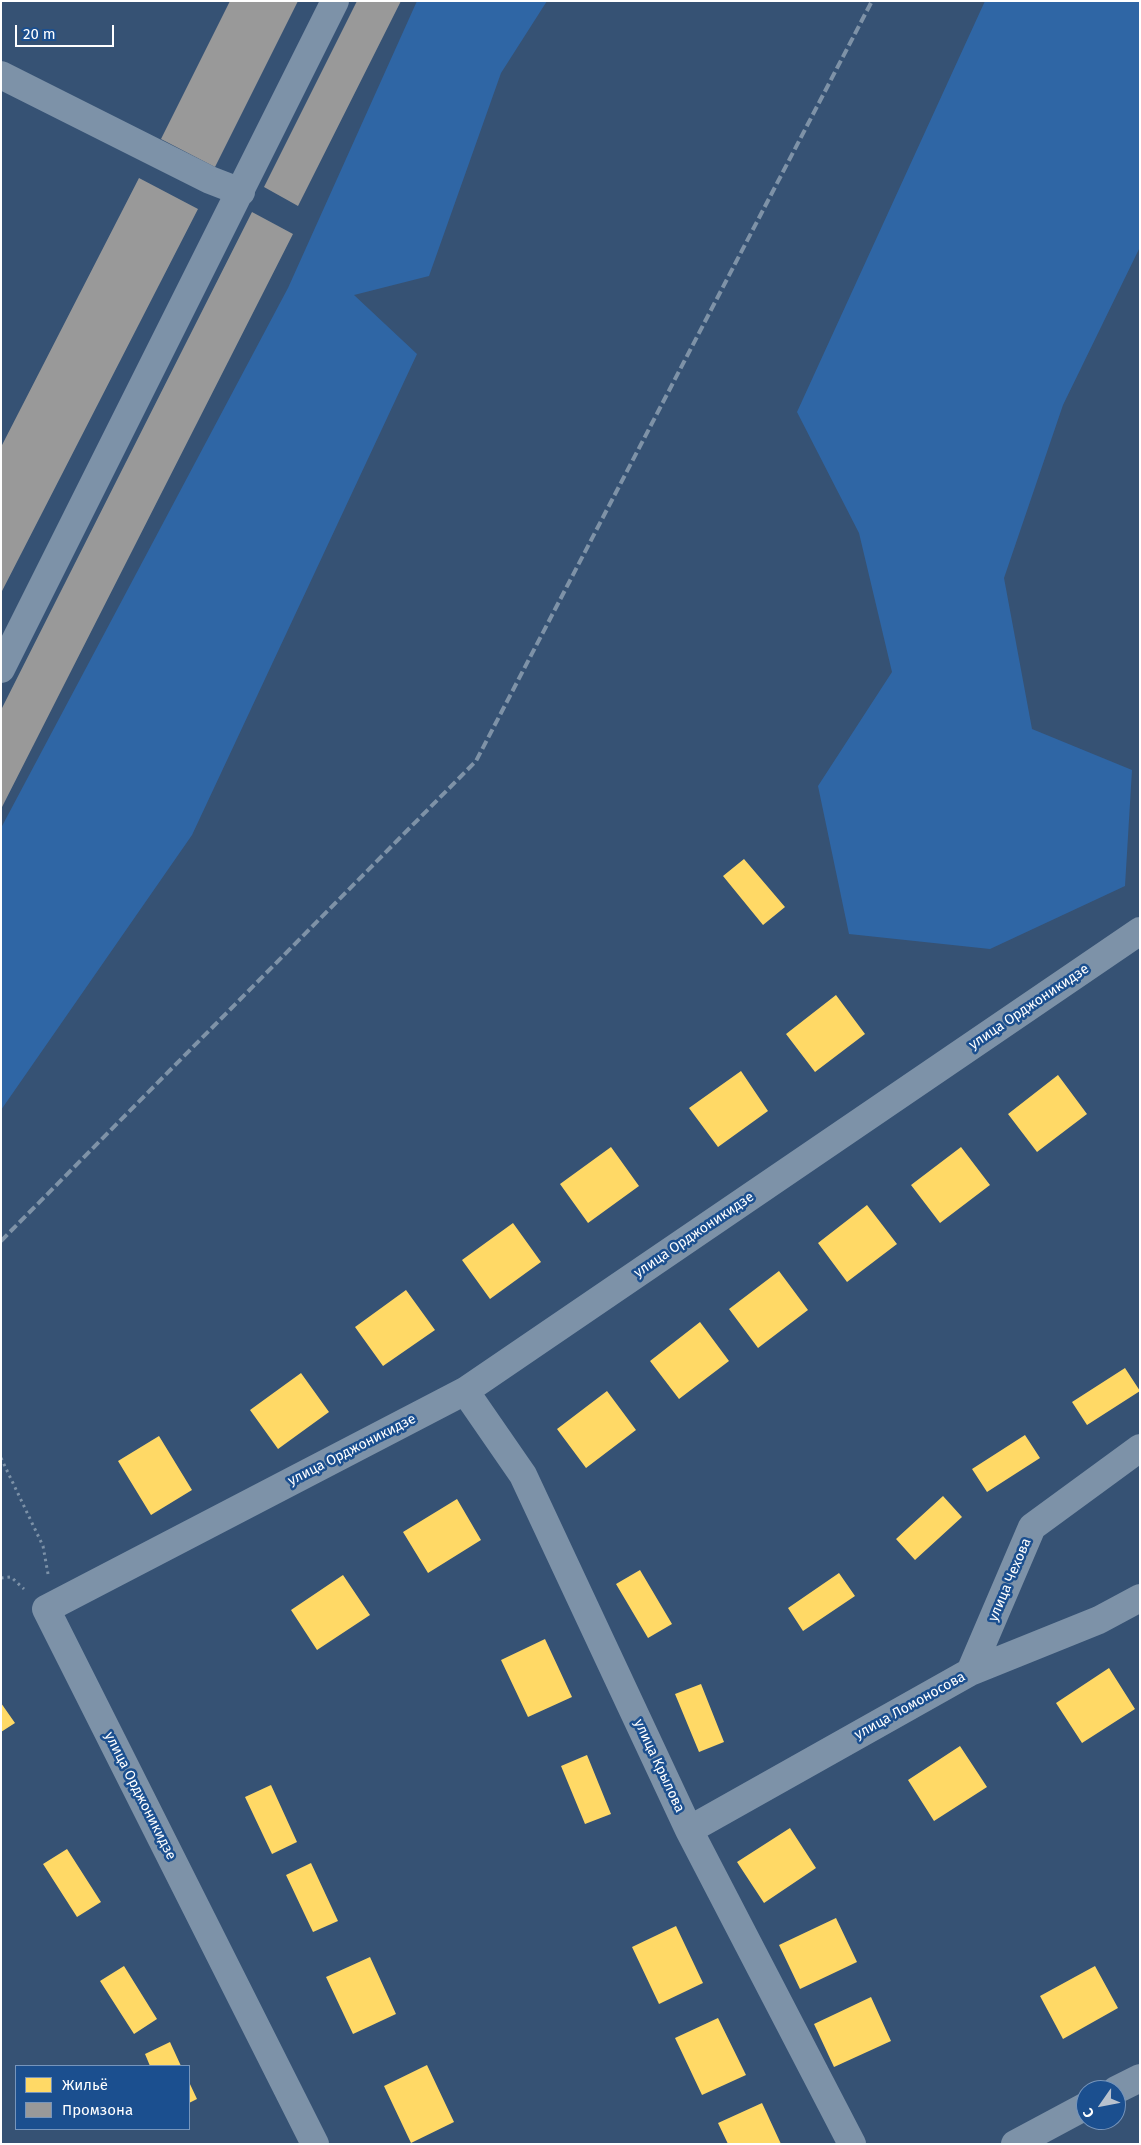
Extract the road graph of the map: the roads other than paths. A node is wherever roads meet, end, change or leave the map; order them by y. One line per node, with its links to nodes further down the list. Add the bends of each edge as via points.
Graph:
1 (335, 1): 3 (street)
2 (1, 76): 3 (street, via 201,176)
3 (241, 192): 4 (street)
4 (1, 669)
5 (1140, 931): 6 (street, улица Орджоникидзе)
6 (465, 1391): 10 (street, улица Крылова, via 523,1475); 14 (street, улица Орджоникидзе, via 46,1609)
7 (1140, 1448): 9 (street, улица Чехова, via 1032,1527)
8 (1140, 1598): 9 (street, улица Ломоносова, via 1099,1620)
9 (970, 1672): 10 (street, улица Ломоносова)
10 (689, 1830): 15 (street, улица Крылова)
11 (1140, 2078): 12 (street)
12 (1126, 2085)
13 (1076, 2111): 16 (street)
14 (315, 2144)
15 (852, 2144)
16 (1015, 2144)

